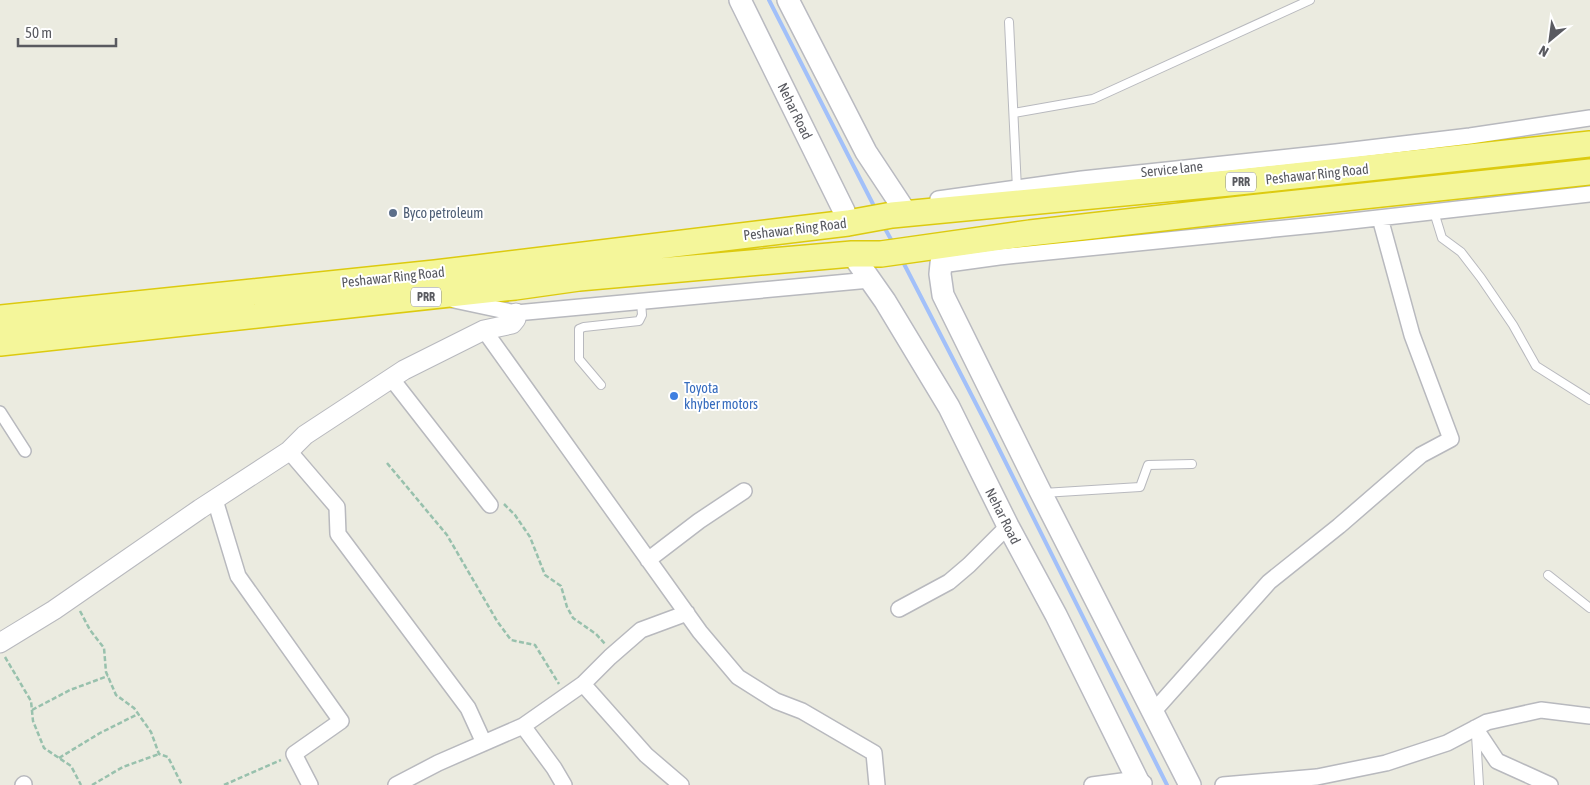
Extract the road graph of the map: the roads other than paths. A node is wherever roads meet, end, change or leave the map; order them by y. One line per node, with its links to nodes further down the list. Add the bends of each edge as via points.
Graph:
1 (740, 0): 15 (main road, Nehar Road)
2 (788, 0): 13 (main road)
3 (1310, 0): 5 (lane, via 1093,99)
4 (1009, 22): 5 (lane)
5 (1014, 113): 12 (lane)
6 (1590, 118): 12 (street, Service lane, via 1336,152 1082,178)
7 (1590, 144): 8 (highway, Peshawar Ring Road / PRR)
8 (1552, 149): 10 (highway, via 1560,155 1562,165); 12 (highway, Peshawar Ring Road / PRR, via 1238,182)
9 (1590, 172): 10 (highway, Peshawar Ring Road / PRR)
10 (1558, 175): 18 (highway, Peshawar Ring Road / PRR, via 1250,208)
11 (1590, 194): 14 (street)
12 (1017, 196): 13 (highway, Peshawar Ring Road / PRR)
13 (900, 211): 15 (highway, Peshawar Ring Road / PRR)
14 (1434, 212): 16 (street); 30 (lane, via 1442,238 1461,252 1481,278 1514,325 1536,366)
15 (851, 218): 21 (highway, Peshawar Ring Road / PRR, via 435,273)
16 (1380, 218): 18 (street, via 999,257); 47 (street, via 1412,335 1451,439 1421,455 1269,582)
17 (852, 254): 18 (highway, Peshawar Ring Road / PRR, via 908,250); 19 (main road, Nehar Road); 20 (highway, Peshawar Ring Road / PRR, via 579,278)
18 (942, 255): 36 (main road, via 943,295)
19 (870, 280): 22 (street); 39 (main road, Nehar Road, via 949,407)
20 (434, 296): 21 (highway, Peshawar Ring Road / PRR); 24 (street)
21 (301, 298): 23 (highway, Peshawar Ring Road / PRR)
22 (641, 302): 24 (street); 29 (lane, via 639,321 579,329 579,359)
23 (257, 303): 25 (highway, Peshawar Ring Road / PRR); 27 (highway, Peshawar Ring Road / PRR)
24 (516, 313): 26 (street, via 512,324)
25 (0, 318)
26 (484, 330): 28 (street); 40 (street)
27 (0, 343)
28 (391, 378): 32 (street, via 305,435); 38 (street)
29 (601, 384)
30 (1590, 400)
31 (0, 412): 33 (street)
32 (289, 451): 37 (street); 51 (street, via 337,507 338,534 468,708)
33 (26, 452)
34 (1192, 464): 36 (lane, via 1148,465 1140,487)
35 (744, 491): 40 (street)
36 (1041, 493): 47 (main road)
37 (215, 500): 45 (street); 53 (street, via 238,576 342,720 294,754)
38 (490, 505)
39 (1008, 526): 43 (street, via 949,582); 52 (main road, Nehar Road)
40 (648, 560): 44 (street)
41 (1548, 575): 42 (lane)
42 (1590, 608)
43 (899, 609)
44 (686, 614): 46 (street, via 641,630); 57 (street, via 738,677 874,753)
45 (2, 649)
46 (582, 684): 49 (street); 56 (street, via 646,756)
47 (1153, 712): 59 (main road)
48 (1590, 716): 50 (street, via 1541,710)
49 (523, 726): 51 (street); 55 (street)
50 (1475, 728): 60 (street, via 1447,743 1386,763 1317,776); 61 (lane); 62 (street, via 1497,761)
51 (484, 743): 54 (street)
52 (1142, 783): 58 (street)
53 (310, 785)
54 (396, 785)
55 (564, 785)
56 (681, 785)
57 (877, 785)
58 (1092, 785)
59 (1190, 785)
60 (1223, 785)
61 (1480, 785)
62 (1550, 785)

